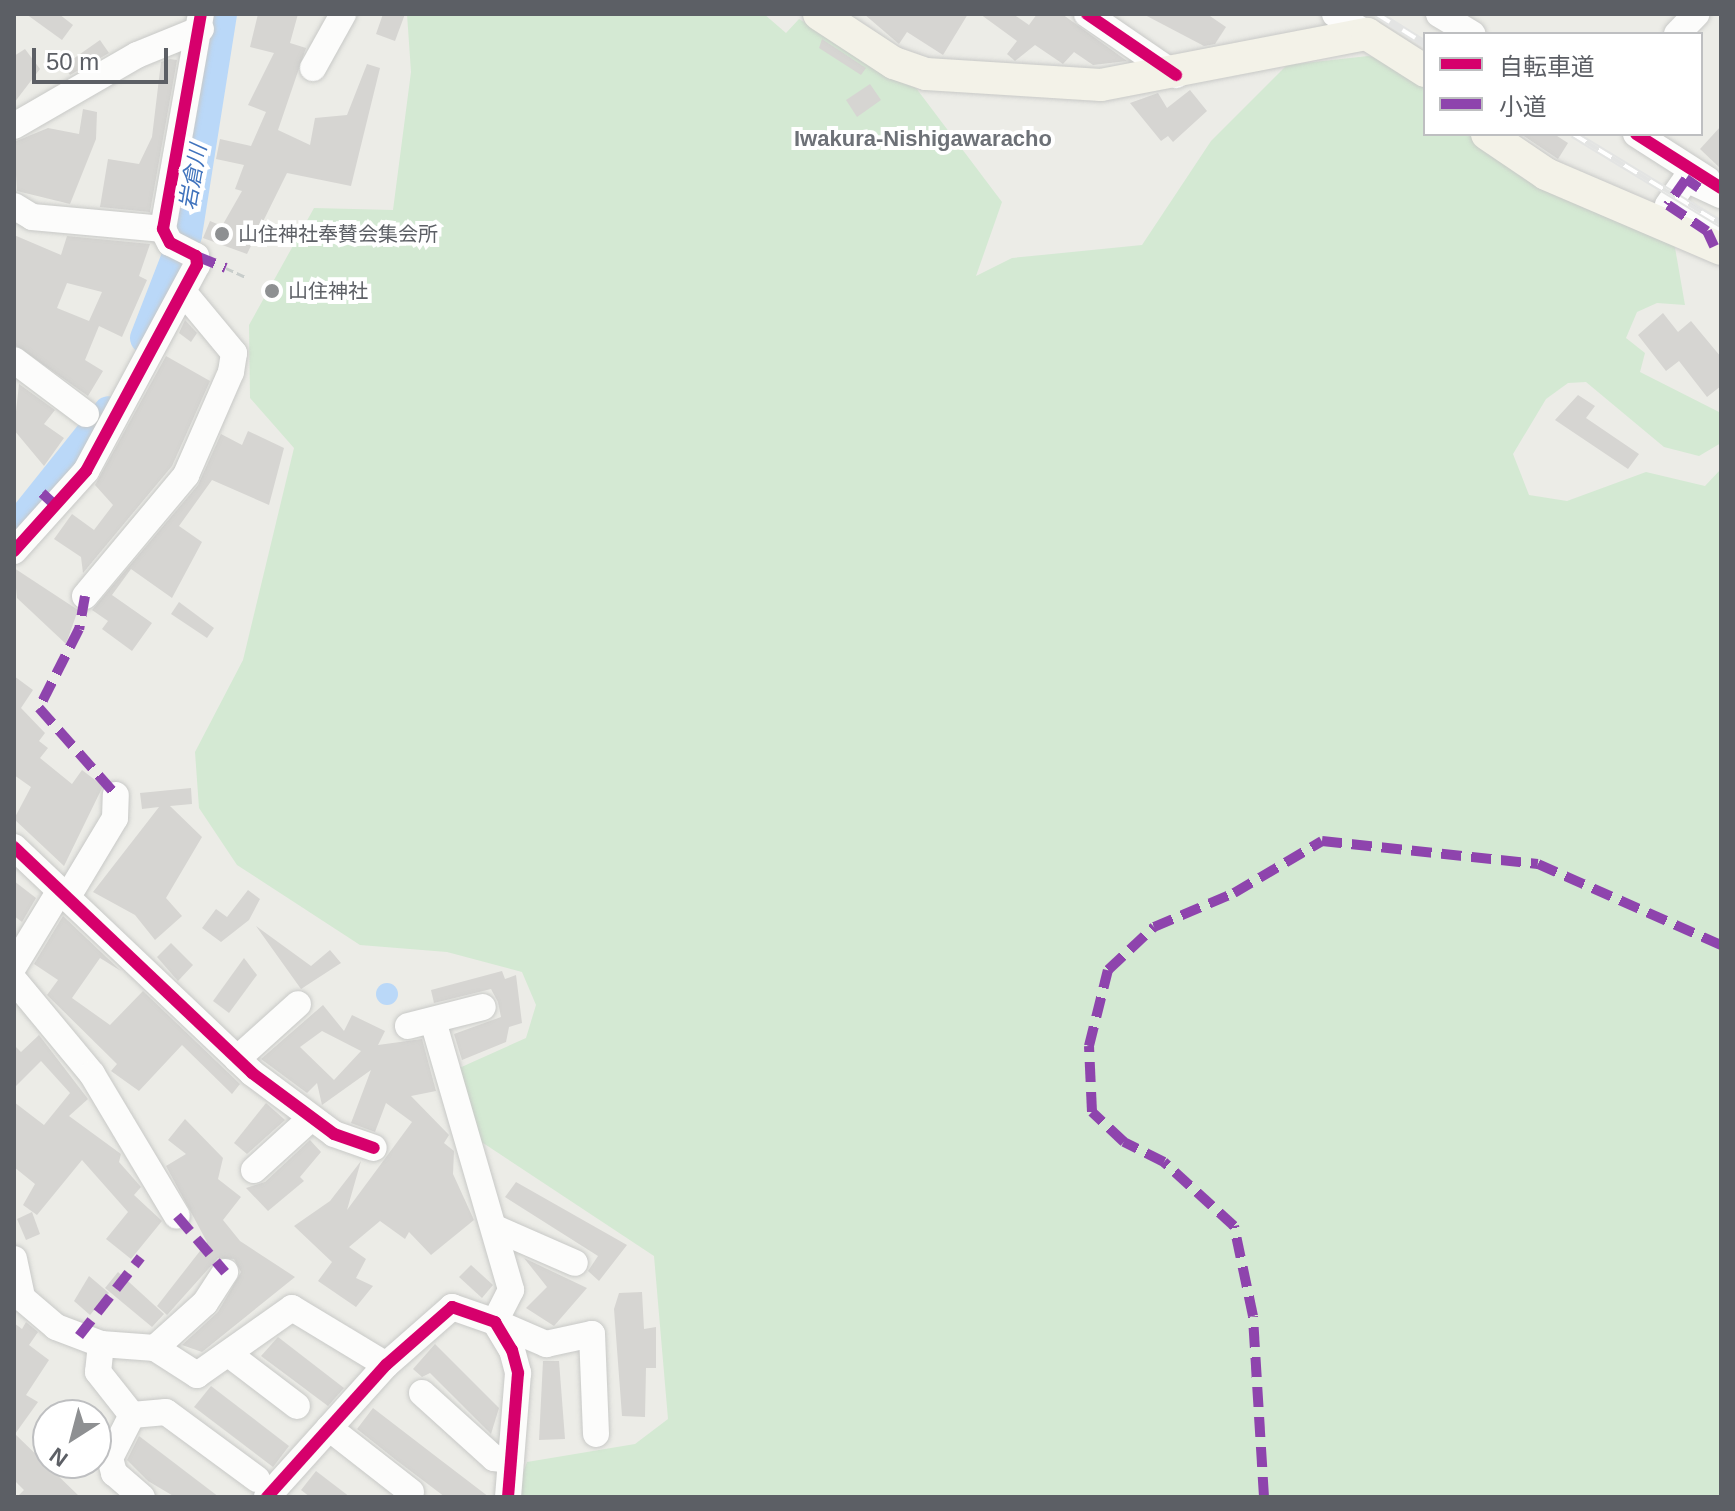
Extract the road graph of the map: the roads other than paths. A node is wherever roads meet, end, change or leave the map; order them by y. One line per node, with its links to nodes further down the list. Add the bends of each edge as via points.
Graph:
1 (343, 14): 11 (street)
2 (819, 14): 13 (main road, via 894,63 926,74 1101,85)
3 (1087, 14): 13 (street)
4 (1335, 14): 10 (street)
5 (1439, 14): 8 (street)
6 (1696, 14): 9 (street)
7 (201, 21): 14 (street); 20 (street)
8 (1469, 32)
9 (1679, 32)
10 (1367, 34): 12 (main road); 13 (main road)
11 (313, 68)
12 (1423, 70)
13 (1176, 75)
14 (14, 126)
15 (1490, 136): 21 (main road, via 1546,174)
16 (1639, 136): 17 (street)
17 (1721, 188)
18 (1721, 195): 21 (street, via 1686,179 1668,205 1707,231)
19 (14, 206): 20 (street, via 32,217)
20 (175, 242): 22 (street, via 197,265)
21 (1717, 248)
22 (185, 294): 25 (street, via 86,471); 26 (street, via 234,353 231,372 186,475)
23 (14, 360): 24 (street)
24 (86, 414)
25 (14, 551)
26 (85, 596)
27 (116, 795): 29 (street, via 115,818)
28 (14, 847): 29 (street)
29 (63, 895): 30 (street); 34 (street)
30 (14, 966)
31 (14, 980): 38 (street, via 92,1074)
32 (298, 1004): 34 (street)
33 (483, 1007): 39 (street, via 420,1023)
34 (237, 1059): 35 (street)
35 (310, 1119): 36 (street); 37 (street)
36 (374, 1148)
37 (254, 1170)
38 (177, 1216)
39 (495, 1228): 41 (street); 44 (street, via 511,1290 508,1309)
40 (14, 1259): 43 (street)
41 (575, 1263)
42 (225, 1272): 46 (street, via 205,1303)
43 (18, 1303): 45 (street, via 56,1327)
44 (495, 1322): 48 (street, via 452,1307); 53 (street, via 546,1344 592,1334); 54 (street, via 518,1373)
45 (101, 1344): 46 (street); 51 (street, via 98,1372)
46 (155, 1348): 47 (street, via 197,1375)
47 (230, 1355): 48 (street, via 292,1308); 50 (street)
48 (386, 1365): 52 (street)
49 (422, 1393): 54 (street, via 494,1458)
50 (297, 1406)
51 (132, 1415): 55 (street, via 166,1412); 57 (street, via 110,1458 114,1473)
52 (329, 1428): 55 (street); 56 (street)
53 (596, 1434)
54 (511, 1460): 58 (street)
55 (269, 1491)
56 (411, 1492)
57 (142, 1497)
58 (508, 1497)

